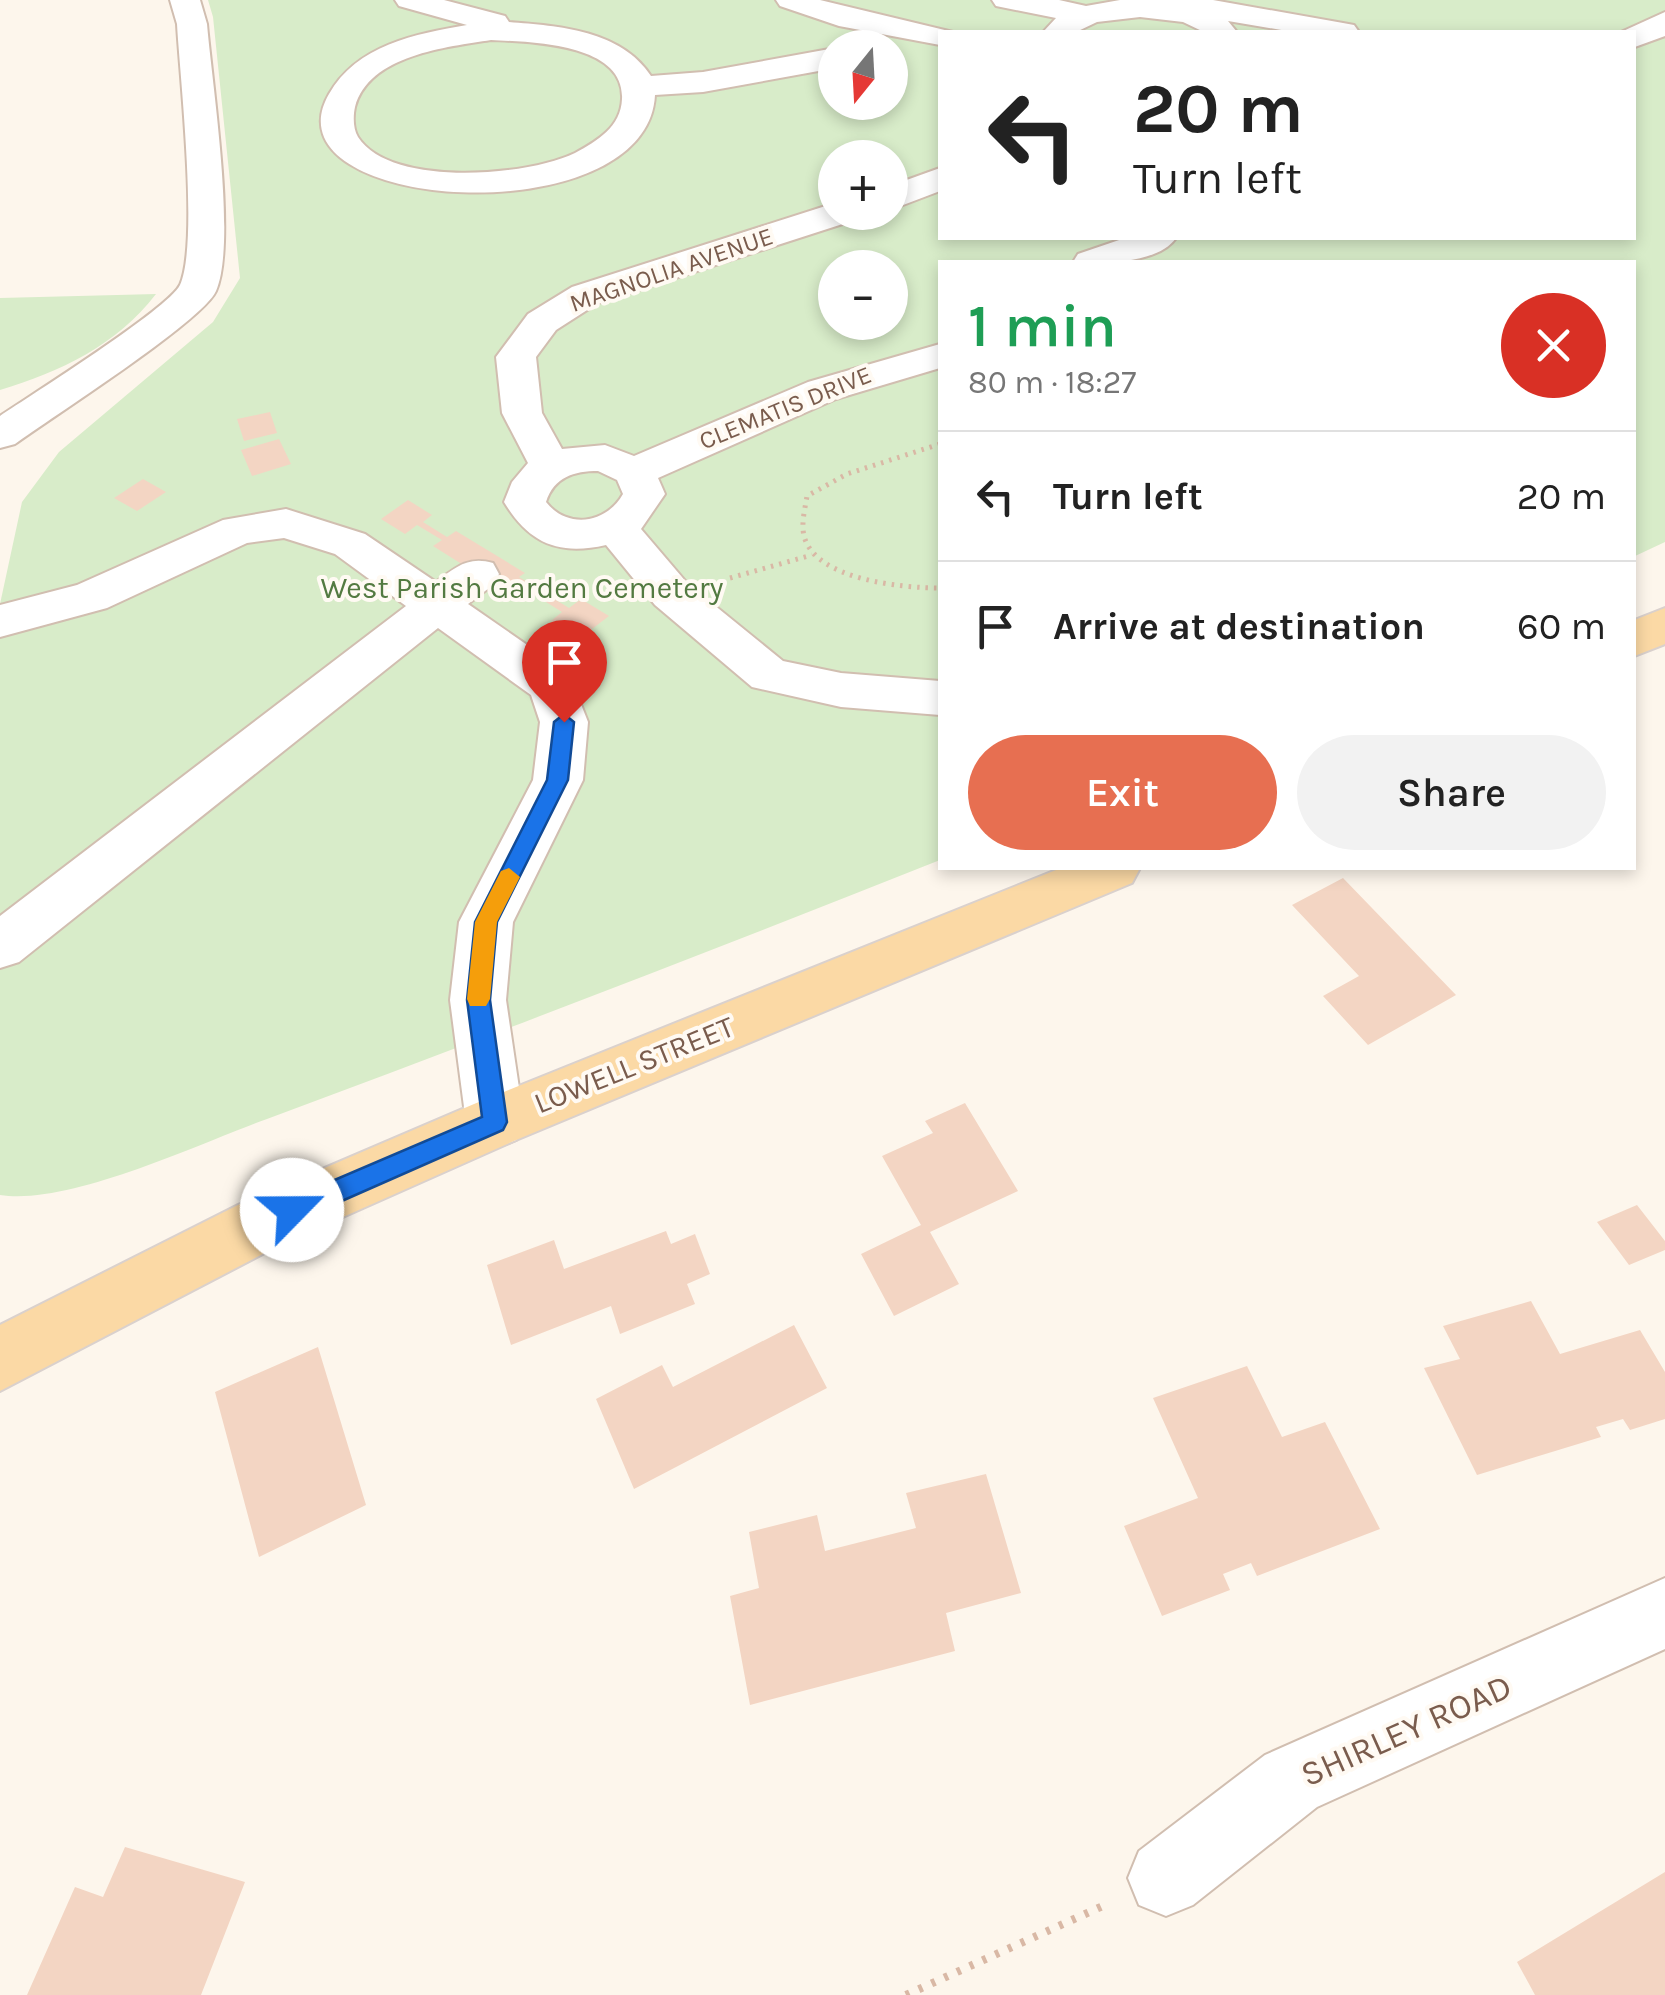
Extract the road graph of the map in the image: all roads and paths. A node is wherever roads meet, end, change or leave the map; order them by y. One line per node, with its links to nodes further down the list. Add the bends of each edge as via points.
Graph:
1 (185, 0): 27 (street, via 206,246 197,291)
2 (410, 0): 10 (street)
3 (792, 0): 11 (street, via 839,17)
4 (1007, 0): 6 (street)
5 (1180, 2): 6 (street, via 1123,1); 8 (street); 9 (street)
6 (1068, 15)
7 (1665, 22): 12 (street)
8 (1221, 30)
9 (1333, 30)
10 (536, 32): 18 (street, via 610,54); 18 (street, via 445,38 368,68 340,103 342,139 365,160 402,175 448,184 500,182 550,173 623,135 639,110)
11 (938, 36)
12 (1636, 37)
13 (938, 45): 14 (street)
14 (908, 48)
15 (1665, 50): 17 (street)
16 (818, 61): 18 (street)
17 (1636, 61)
18 (639, 86)
19 (938, 179): 20 (street)
20 (908, 191)
21 (818, 220): 29 (street, MAGNOLIA AVENUE, via 585,295 542,322 516,357 516,378 522,413)
22 (1152, 240): 23 (street)
23 (1098, 260)
24 (938, 320): 26 (street, via 828,362)
25 (938, 356): 26 (street, CLEMATIS DRIVE, via 877,368)
26 (784, 403): 30 (street, CLEMATIS DRIVE)
27 (0, 435)
28 (938, 445): 33 (path, via 847,474 807,496 800,519)
29 (551, 466): 30 (street, via 605,458); 31 (street, via 537,476 525,502)
30 (634, 472): 32 (street, via 644,494 640,507)
31 (540, 525): 32 (street, via 576,535); 36 (street)
32 (615, 528): 35 (street)
33 (812, 554): 34 (path, via 832,572); 35 (path)
34 (938, 588)
35 (670, 594): 40 (street, via 770,675 841,690)
36 (436, 604): 37 (street, via 350,544 286,523 238,530 92,597); 42 (street); 43 (street, via 552,686 564,722 558,780 486,922 478,1000)
37 (0, 620)
38 (1665, 624): 39 (main road)
39 (1636, 639)
40 (938, 698)
41 (1109, 870): 43 (main road, LOWELL STREET)
42 (0, 946)
43 (495, 1122): 44 (main road, LOWELL STREET, via 258,1225)
44 (0, 1359)
45 (1665, 1613): 46 (street, SHIRLEY ROAD, via 1290,1781)
46 (1166, 1878): 47 (path)
47 (906, 1995)

